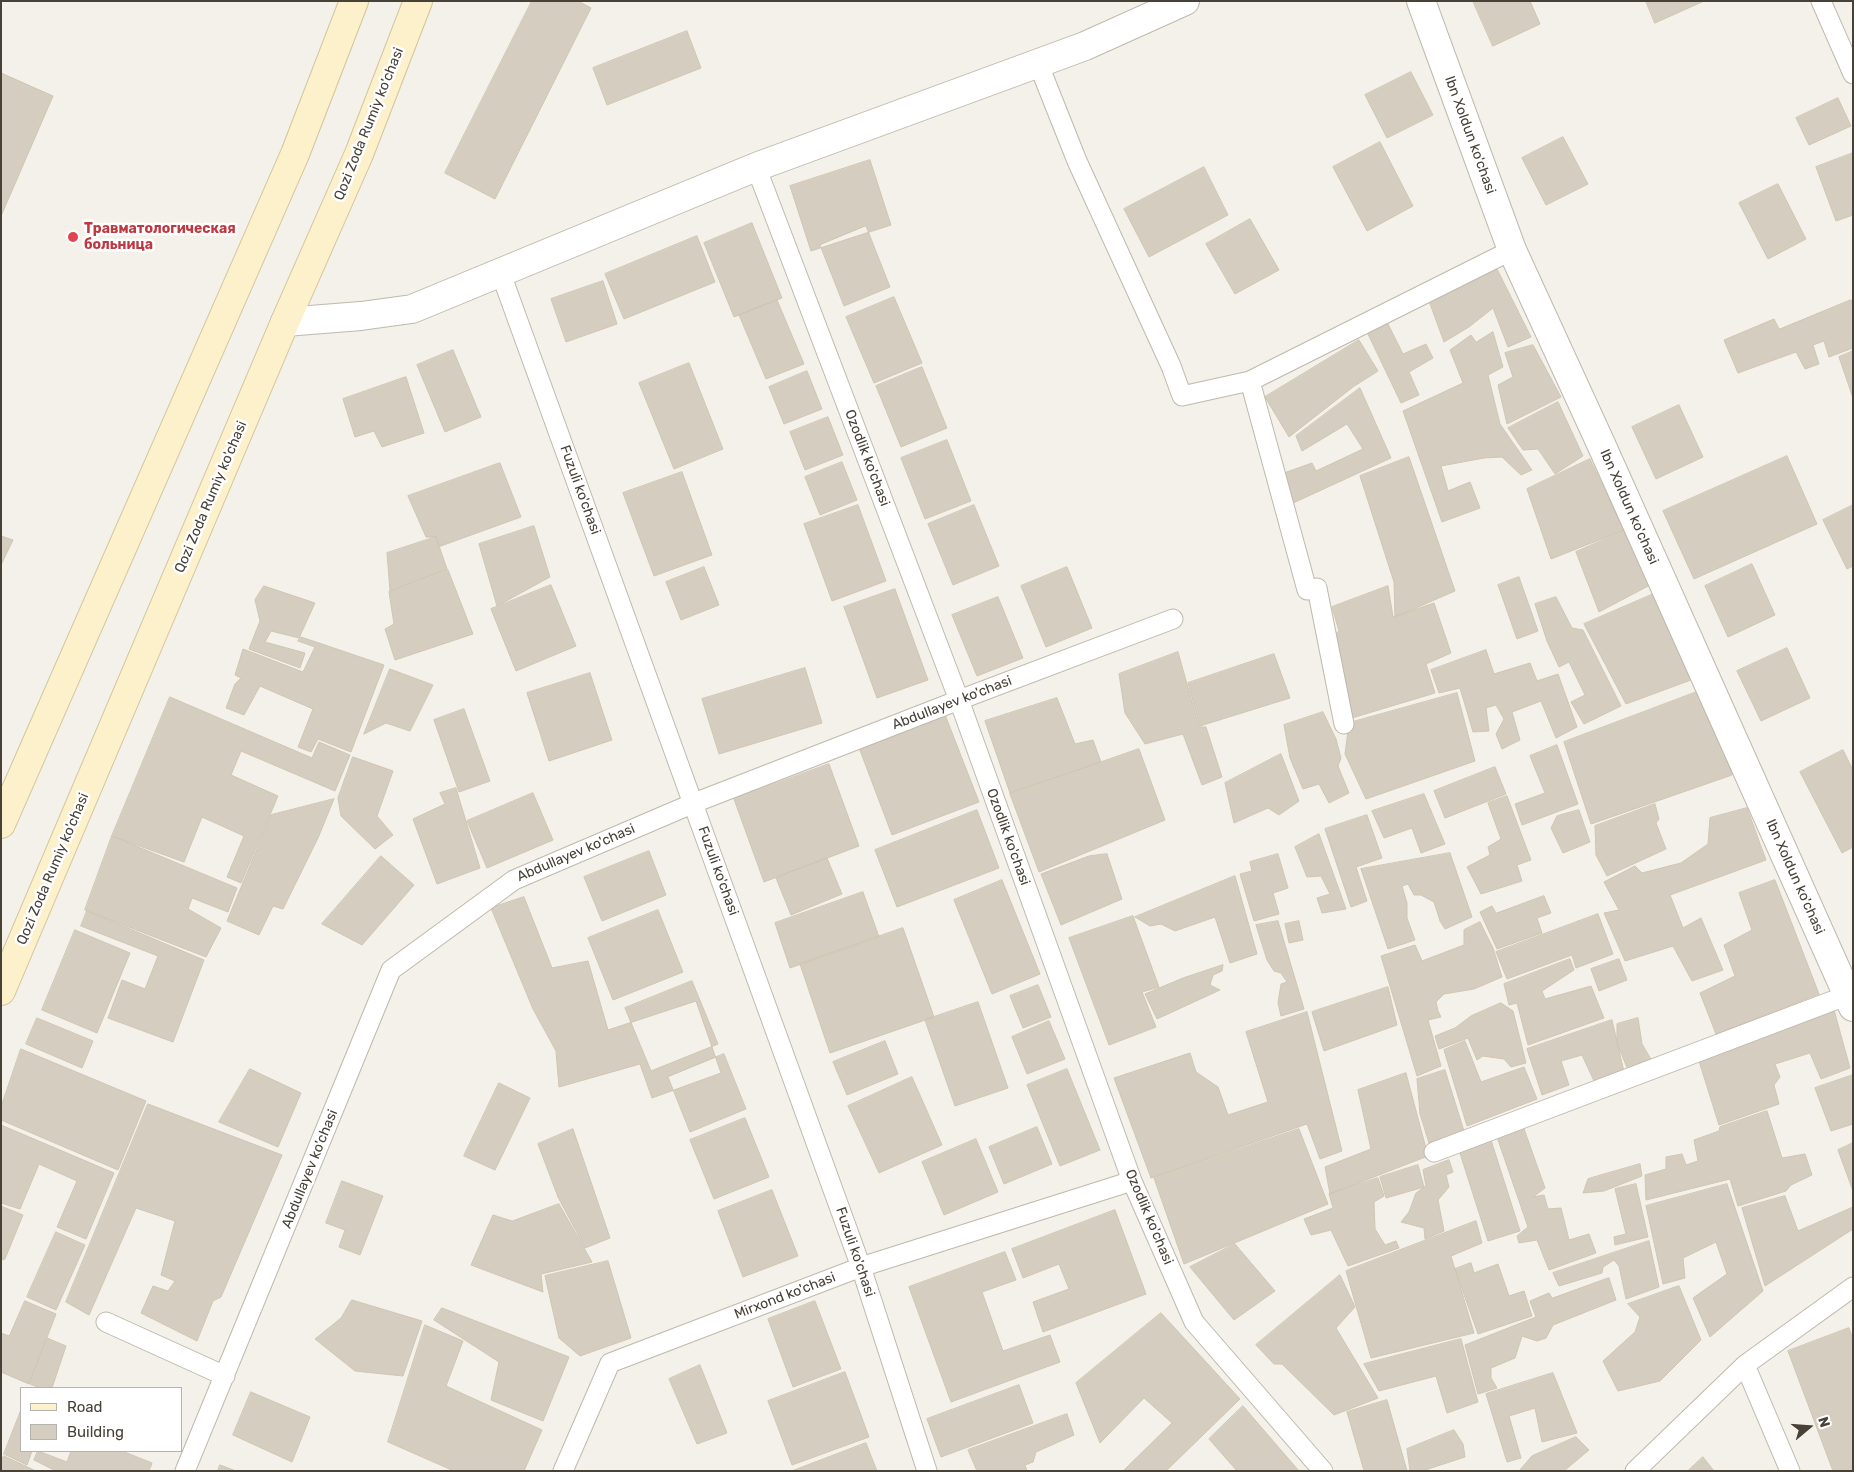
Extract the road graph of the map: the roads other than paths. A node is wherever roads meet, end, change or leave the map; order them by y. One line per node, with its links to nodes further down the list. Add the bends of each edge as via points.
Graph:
1 (354, 1): 17 (street, via 295,154)
2 (418, 1): 11 (street, Qozi Zoda Rumiy ko'chasi, via 359,154)
3 (1185, 1): 6 (street, via 1085,46)
4 (1421, 1): 9 (street, Ibn Xoldun ko'chasi)
5 (1821, 1): 7 (lane)
6 (1038, 63): 8 (street); 12 (lane, via 1077,161 1182,396)
7 (1853, 74)
8 (756, 168): 10 (street); 14 (lane, Ozodlik ko'chasi)
9 (1512, 250): 12 (lane); 19 (street, Ibn Xoldun ko'chasi)
10 (501, 274): 11 (street, via 412,309); 16 (lane, Fuzuli ko'chasi)
11 (285, 322): 18 (street, Qozi Zoda Rumiy ko'chasi)
12 (1250, 381): 15 (lane, via 1307,590 1317,588)
13 (1173, 619): 14 (lane, Abdullayev ko'chasi)
14 (959, 700): 16 (lane, Abdullayev ko'chasi); 21 (lane, Ozodlik ko'chasi)
15 (1344, 724)
16 (694, 803): 22 (lane, Fuzuli ko'chasi); 26 (lane, Abdullayev ko'chasi, via 514,880 391,970)
17 (1, 824)
18 (1, 991)
19 (1850, 1001): 20 (lane)
20 (1434, 1152)
21 (1132, 1181): 22 (lane, Mirxond ko'chasi); 30 (lane, Ozodlik ko'chasi, via 1194,1322)
22 (861, 1267): 28 (lane, Mirxond ko'chasi, via 610,1363); 29 (lane, Fuzuli ko'chasi)
23 (1853, 1287): 25 (lane)
24 (106, 1322): 26 (lane)
25 (1745, 1365): 31 (lane); 32 (lane)
26 (225, 1376): 27 (lane, Abdullayev ko'chasi)
27 (185, 1471)
28 (563, 1471)
29 (927, 1471)
30 (1323, 1471)
31 (1635, 1471)
32 (1790, 1471)

